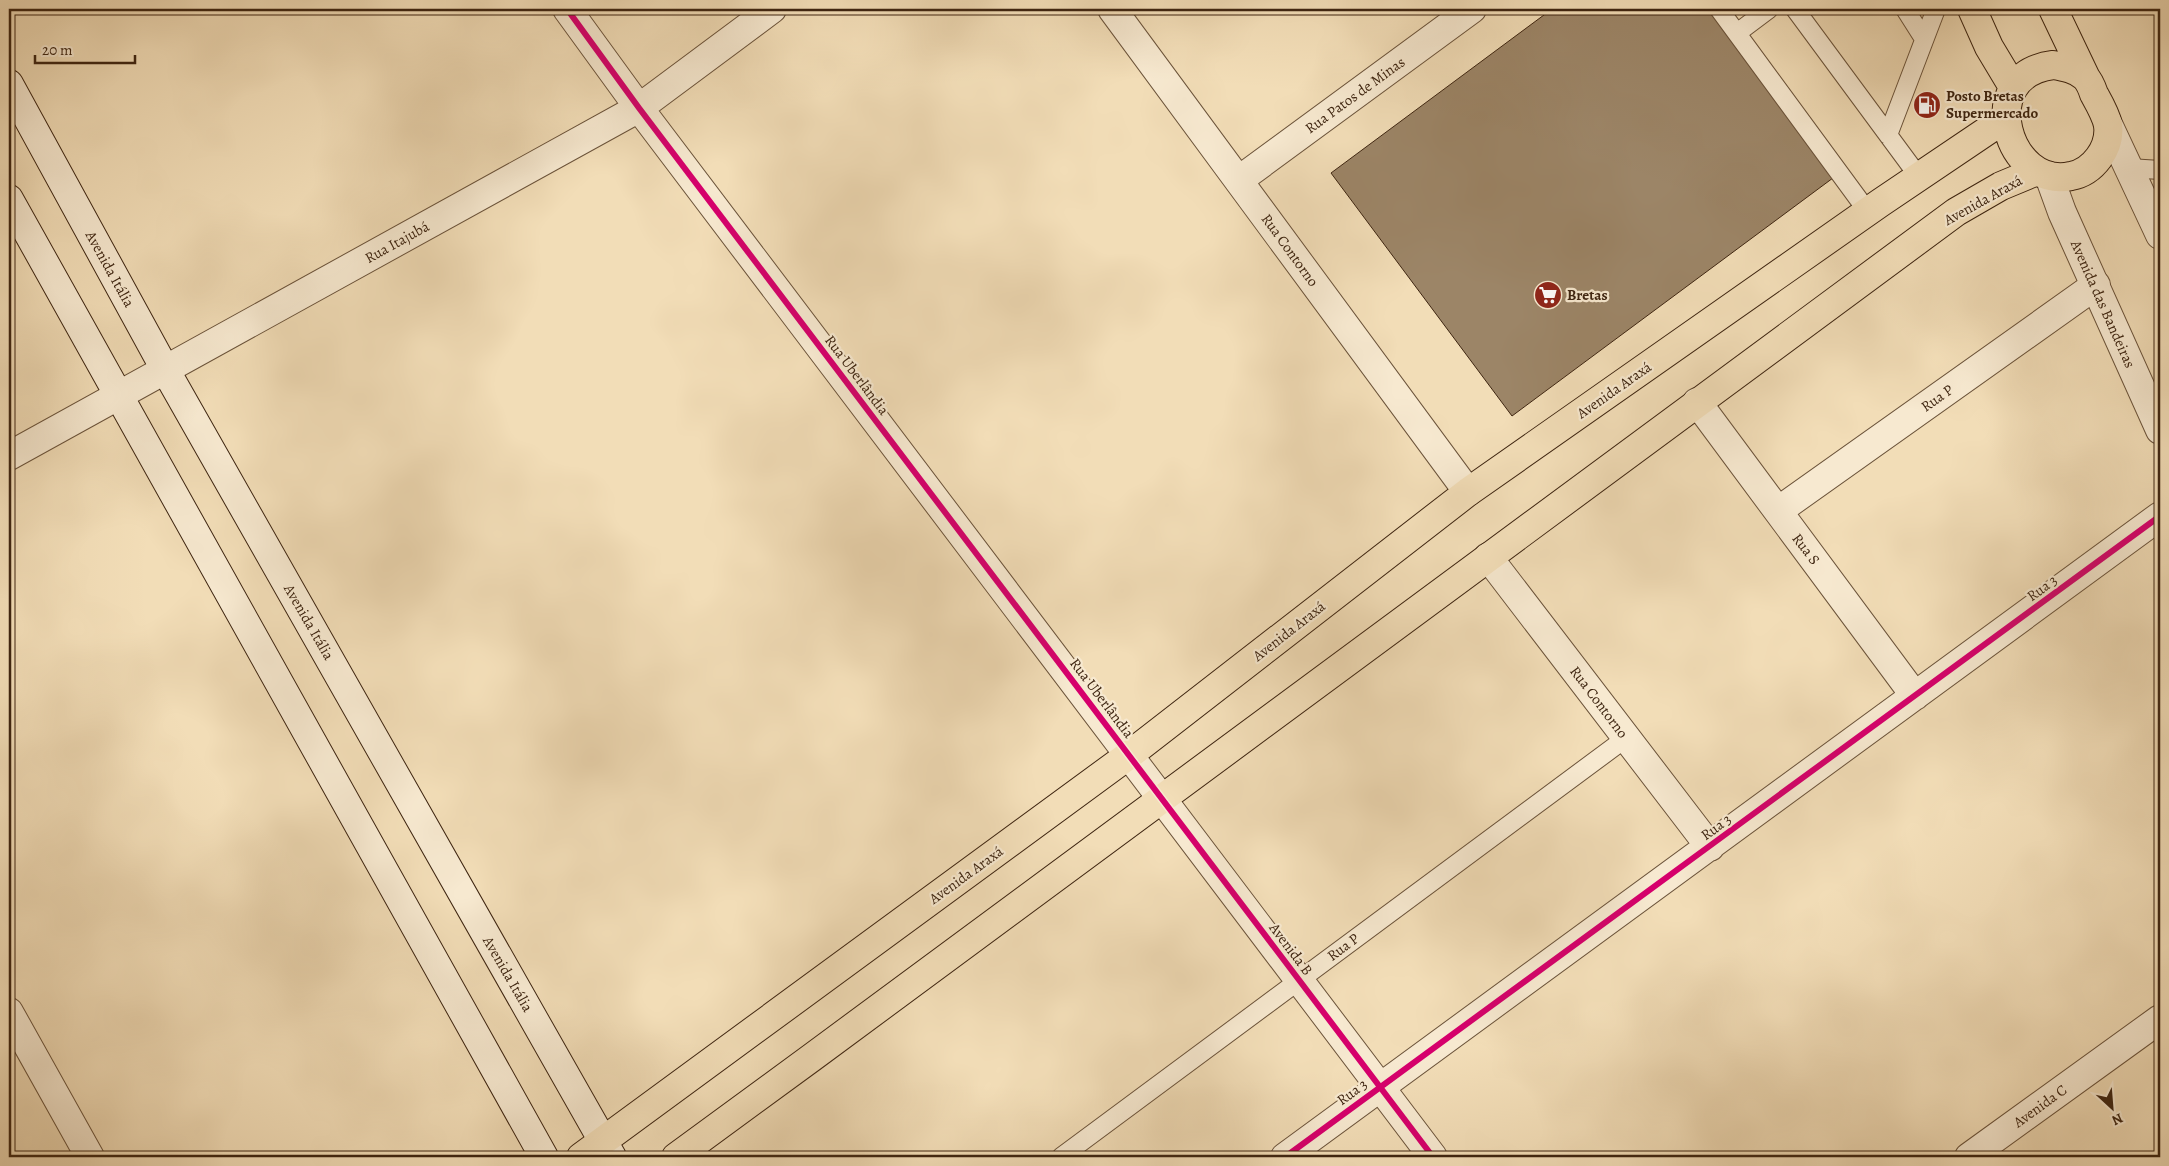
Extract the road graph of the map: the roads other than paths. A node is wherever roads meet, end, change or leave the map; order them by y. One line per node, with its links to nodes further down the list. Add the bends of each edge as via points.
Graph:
1 (567, 9): 17 (street, Rua Uberlândia)
2 (772, 9): 17 (street, Rua Itajubá)
3 (1112, 9): 25 (street, Rua Contorno)
4 (1472, 9): 25 (street, Rua Patos de Minas)
5 (1719, 9): 12 (lane)
6 (1769, 9): 12 (lane)
7 (1795, 9): 20 (lane)
8 (1905, 9): 13 (lane)
9 (1936, 9): 13 (lane)
10 (1972, 9): 16 (main road, via 1989,47)
11 (2053, 9): 14 (main road)
12 (1736, 33): 27 (lane)
13 (1924, 39): 20 (lane)
14 (2086, 78): 16 (main road, via 2066,67 2048,66 2030,71); 19 (main road)
15 (9, 84): 30 (street, Avenida Itália)
16 (2013, 87): 18 (main road, via 2007,102)
17 (639, 108): 30 (street, Rua Itajubá); 41 (street, Rua Uberlândia)
18 (2006, 118): 23 (main road, via 2020,154 2027,164); 24 (main road, Avenida Araxá)
19 (2108, 124): 21 (street); 23 (main road, via 2105,146 2083,172 2072,176)
20 (1888, 135): 24 (lane)
21 (2129, 168): 22 (lane); 28 (street)
22 (2160, 170)
23 (2043, 174): 29 (street, Avenida das Bandeiras); 32 (main road, Avenida Araxá, via 2001,186 1956,212)
24 (1919, 177): 27 (main road, Avenida Araxá)
25 (1239, 180): 35 (street, Rua Contorno)
26 (9, 199): 31 (street)
27 (1868, 212): 35 (main road, Avenida Araxá)
28 (2160, 235)
29 (2096, 285): 33 (street, Avenida das Bandeiras); 36 (street, Rua P)
30 (166, 370): 31 (street, Rua Itajubá); 48 (street, Avenida Itália)
31 (118, 396): 34 (street, Rua Itajubá); 50 (street)
32 (1697, 402): 36 (street, Rua S); 38 (main road, Avenida Araxá)
33 (2160, 430)
34 (9, 456)
35 (1468, 492): 41 (main road, Avenida Araxá)
36 (1778, 511): 39 (street, Rua S)
37 (2160, 516): 39 (street, Rua 3)
38 (1488, 557): 40 (street, Rua Contorno); 42 (main road, Avenida Araxá)
39 (1915, 696): 43 (street, Rua 3)
40 (1626, 738): 43 (street, Rua Contorno); 44 (lane, Rua P)
41 (1129, 755): 42 (street, Avenida B); 48 (main road, Avenida Araxá)
42 (1163, 800): 44 (street, Avenida B); 52 (main road, Avenida Araxá)
43 (1710, 847): 47 (street, Rua 3)
44 (1298, 981): 47 (street, Avenida B); 53 (lane, Rua P)
45 (9, 1012): 49 (street)
46 (2160, 1019): 56 (street, Avenida C)
47 (1379, 1088): 54 (street, Rua 3); 55 (street, Avenida B)
48 (608, 1149): 51 (main road, Avenida Araxá)
49 (90, 1157)
50 (544, 1157)
51 (581, 1157)
52 (676, 1157)
53 (1061, 1157)
54 (1285, 1157)
55 (1433, 1157)
56 (1969, 1157)

